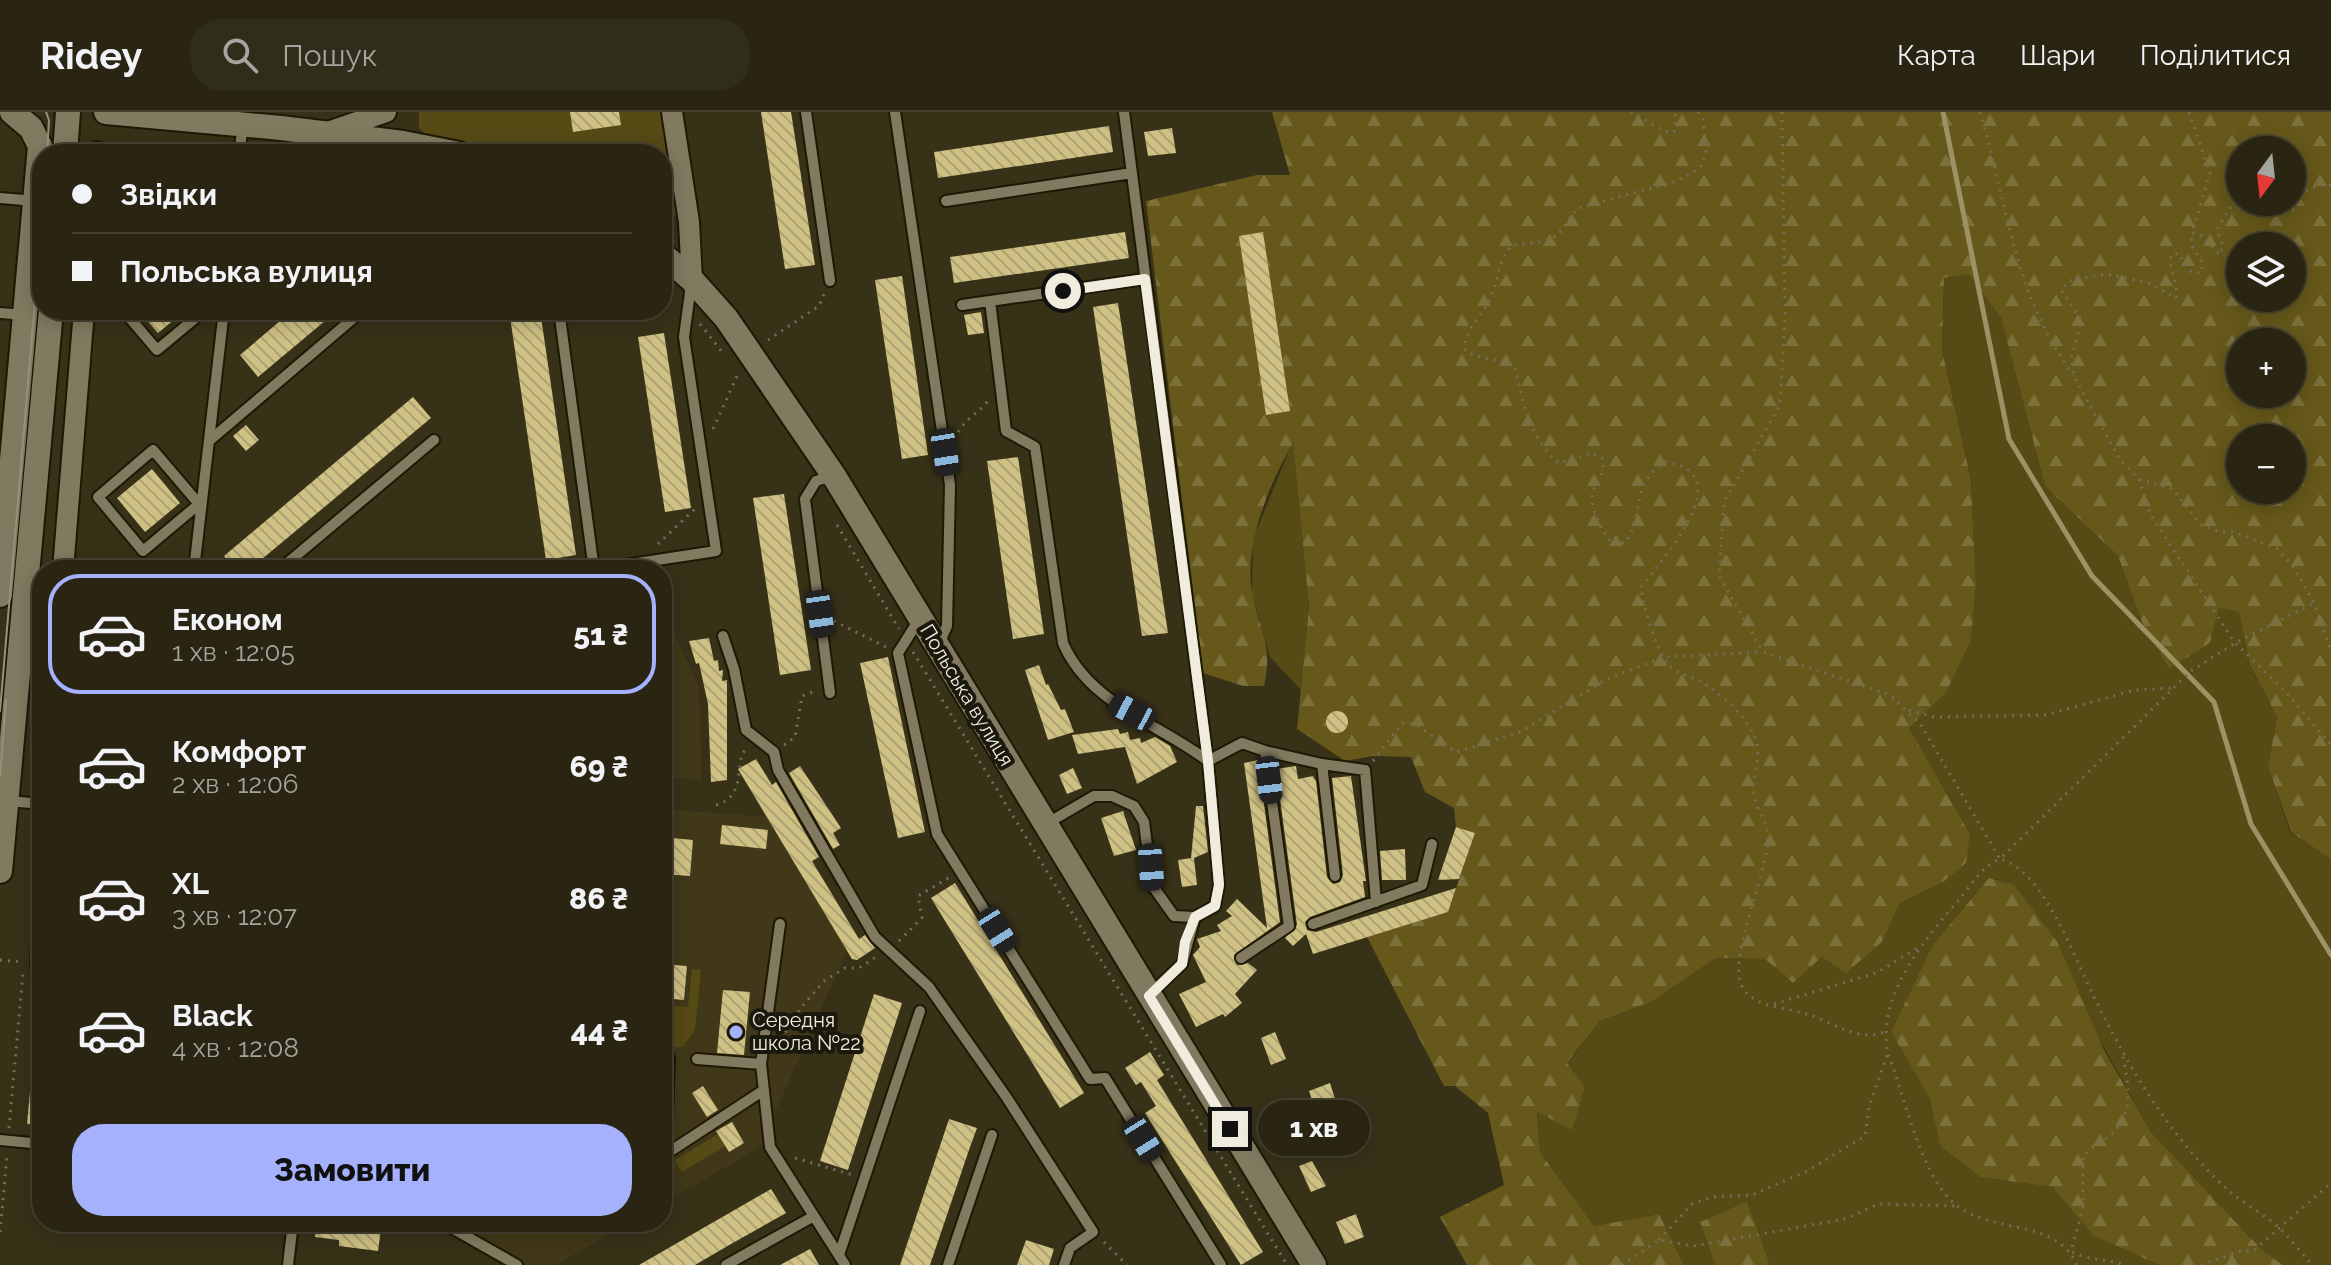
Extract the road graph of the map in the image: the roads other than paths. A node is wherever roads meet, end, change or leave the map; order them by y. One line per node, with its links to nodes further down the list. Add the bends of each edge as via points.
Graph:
1 (12, 112): 12 (street, via 31,128)
2 (68, 112): 13 (street)
3 (106, 112): 4 (street)
4 (117, 112): 11 (street)
5 (386, 112): 10 (street)
6 (672, 112): 21 (street)
7 (806, 112): 22 (lane)
8 (895, 112): 48 (lane, via 950,485 947,626)
9 (1124, 112): 15 (lane)
10 (325, 133): 11 (street, via 281,122); 14 (street)
11 (241, 143)
12 (39, 144)
13 (66, 144)
14 (395, 144)
15 (1132, 173): 18 (lane); 20 (lane)
16 (0, 198): 17 (lane)
17 (32, 200)
18 (946, 201)
19 (672, 263): 21 (street, Польська вулиця)
20 (1145, 279): 23 (lane); 52 (lane)
21 (692, 280): 37 (street, Польська вулиця, via 739,362); 43 (lane, via 684,337 716,551)
22 (830, 281)
23 (990, 301): 24 (lane); 52 (lane, via 1006,431 1035,447 1063,643 1073,668 1094,690)
24 (962, 305)
25 (0, 313): 26 (lane)
26 (32, 314)
27 (42, 320): 34 (street)
28 (83, 320): 39 (street)
29 (132, 320): 30 (lane, via 157,350)
30 (193, 320)
31 (223, 320): 36 (lane)
32 (351, 320): 36 (lane)
33 (560, 320): 42 (lane)
34 (19, 425): 44 (street); 45 (street)
35 (434, 440): 41 (lane)
36 (209, 441): 38 (lane)
37 (834, 476): 46 (street, Польська вулиця); 49 (lane, via 816,481 805,499)
38 (200, 504): 38 (lane, via 143,551 98,497 153,450); 40 (lane)
39 (64, 560)
40 (195, 560)
41 (291, 560)
42 (592, 560)
43 (657, 560)
44 (0, 598): 45 (lane)
45 (26, 602): 50 (street)
46 (921, 617): 48 (street, Польська вулиця); 86 (lane, via 898,653 937,834 1090,1079 1105,1078)
47 (723, 636): 85 (lane, via 746,730 774,752 778,770 875,937 929,987 1093,1232 1070,1248)
48 (938, 645): 57 (street, Польська вулиця)
49 (830, 693)
50 (8, 718): 54 (street)
51 (1265, 751): 52 (lane, via 1242,743); 53 (lane); 65 (lane, via 1289,926)
52 (1208, 761): 62 (lane, via 1219,885 1215,906)
53 (1322, 764): 60 (lane); 61 (lane, via 1365,770)
54 (6, 771): 55 (street)
55 (4, 800): 56 (lane); 59 (street)
56 (32, 803)
57 (1045, 825): 62 (lane, via 1094,796 1112,796 1134,806 1144,822 1152,885 1174,916); 66 (street, Польська вулиця)
58 (1432, 844): 61 (lane, via 1422,885)
59 (0, 871)
60 (1335, 876)
61 (1376, 902): 64 (lane)
62 (1195, 917): 66 (lane, via 1182,964)
63 (780, 924): 69 (lane)
64 (1313, 924)
65 (1241, 958)
66 (1149, 996): 79 (street, Польська вулиця)
67 (920, 1011): 78 (lane)
68 (697, 1059): 69 (lane)
69 (762, 1061): 70 (lane)
70 (764, 1090): 74 (lane); 75 (lane, via 770,1147)
71 (992, 1135): 84 (lane)
72 (4, 1141): 73 (lane)
73 (32, 1143)
74 (672, 1150)
75 (814, 1216): 78 (lane); 82 (lane)
76 (292, 1232): 80 (lane)
77 (459, 1232): 81 (lane)
78 (839, 1255): 83 (lane)
79 (1310, 1264)
80 (288, 1265)
81 (517, 1265)
82 (726, 1265)
83 (845, 1265)
84 (948, 1265)
85 (1064, 1265)
86 (1221, 1265)

